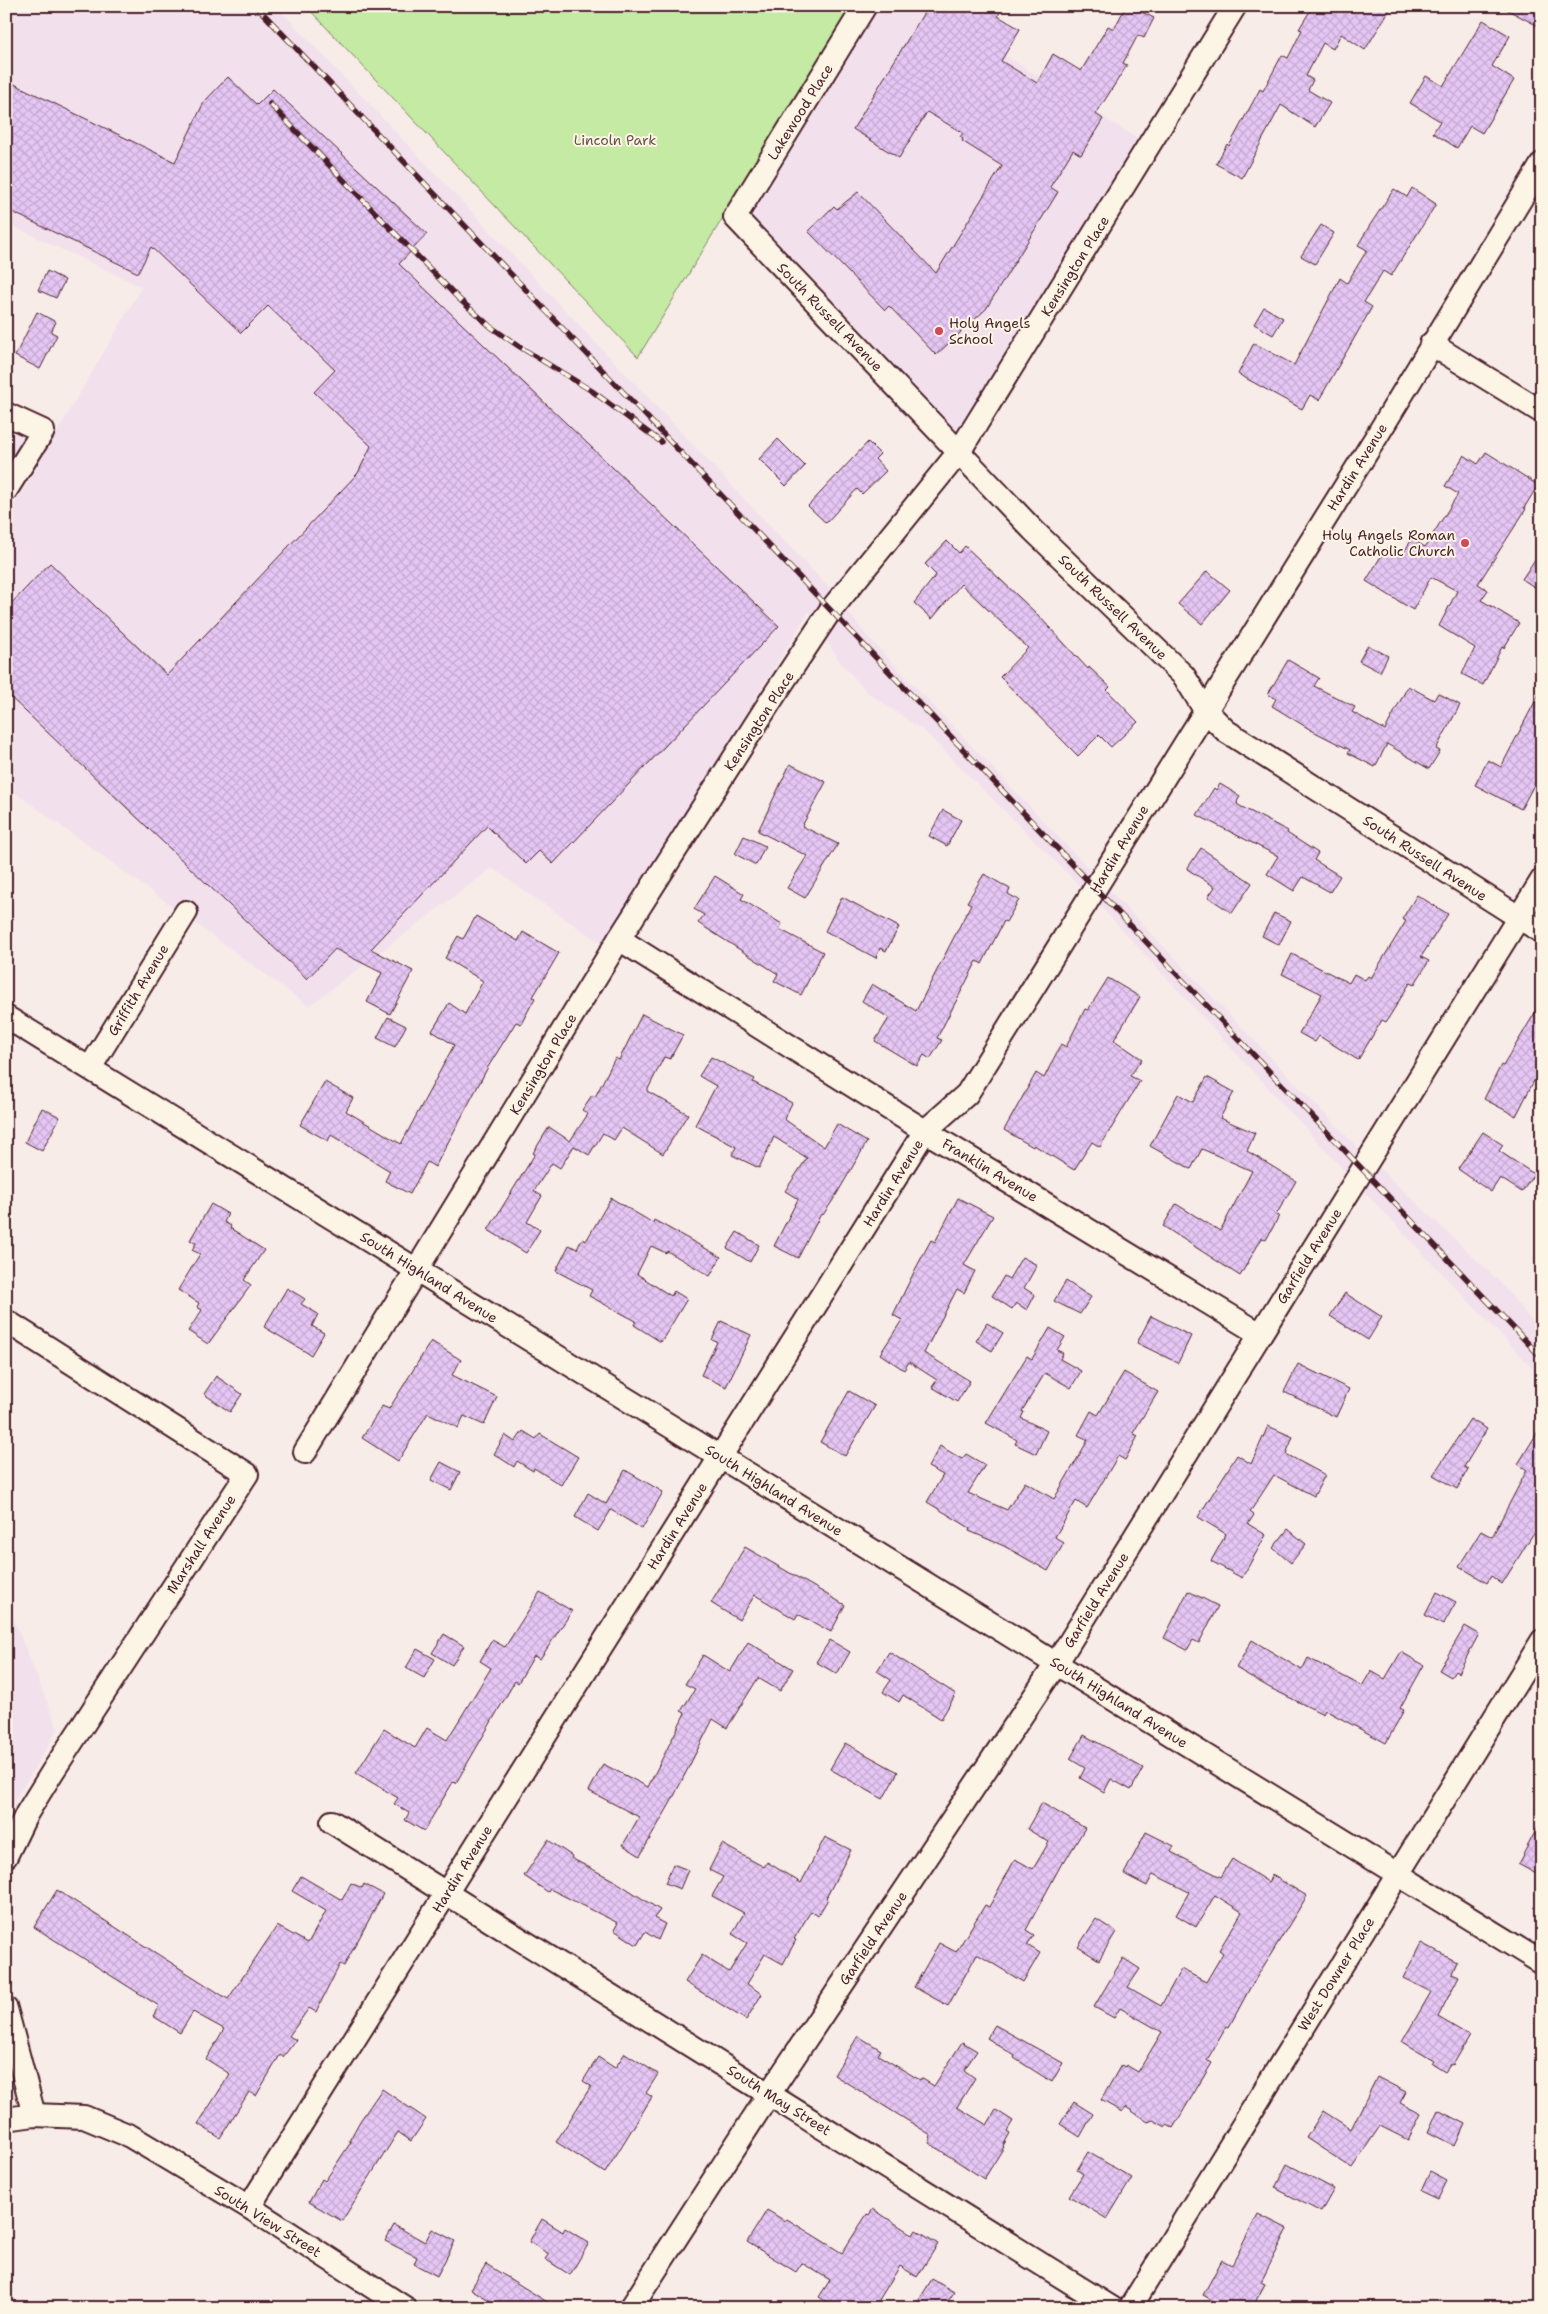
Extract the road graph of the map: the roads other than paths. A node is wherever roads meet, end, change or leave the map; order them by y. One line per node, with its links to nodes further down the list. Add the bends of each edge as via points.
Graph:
1 (865, 6): 4 (street, Lakewood Place)
2 (1235, 6): 8 (street, Kensington Place)
3 (1542, 164): 5 (street, Hardin Avenue)
4 (735, 217): 8 (street, South Russell Avenue)
5 (1431, 344): 6 (street); 10 (street, Hardin Avenue)
6 (1542, 412)
7 (6, 414): 9 (street, via 43,431)
8 (959, 452): 10 (street, South Russell Avenue, via 1033,530 1184,676); 15 (street, Kensington Place, via 830,611)
9 (6, 490)
10 (1205, 710): 13 (street, South Russell Avenue, via 1226,731); 18 (street, Hardin Avenue, via 967,1094)
11 (1542, 880): 13 (street, Garfield Avenue)
12 (186, 912): 17 (street, Griffith Avenue)
13 (1518, 918): 14 (street, South Russell Avenue); 21 (street, Garfield Avenue)
14 (1542, 932)
15 (619, 939): 18 (street, Franklin Avenue); 19 (street, Kensington Place)
16 (6, 1017): 17 (street, South Highland Avenue)
17 (90, 1068): 19 (street, South Highland Avenue)
18 (925, 1131): 21 (street, Franklin Avenue); 23 (street, Hardin Avenue)
19 (418, 1270): 22 (street, Kensington Place); 23 (street, South Highland Avenue)
20 (6, 1321): 27 (street, Marshall Avenue, via 247,1474 27,1812)
21 (1260, 1334): 25 (street, Garfield Avenue)
22 (305, 1452)
23 (721, 1457): 25 (street, South Highland Avenue); 29 (street, Hardin Avenue)
24 (1542, 1641): 28 (street, West Downer Place)
25 (1056, 1664): 28 (street, South Highland Avenue); 32 (street, Garfield Avenue)
26 (332, 1822): 29 (street, South May Street)
27 (6, 1856)
28 (1398, 1874): 30 (street, South Highland Avenue); 39 (street, West Downer Place)
29 (447, 1892): 32 (street, South May Street); 35 (street, Hardin Avenue)
30 (1542, 1963)
31 (6, 2009): 33 (street)
32 (769, 2094): 37 (street, Garfield Avenue); 38 (street, South May Street)
33 (34, 2115): 34 (street, South View Street); 35 (street, South View Street, via 84,2117 130,2136)
34 (6, 2120)
35 (249, 2207): 36 (street, South View Street)
36 (405, 2308)
37 (631, 2308)
38 (1112, 2308)
39 (1130, 2308)

